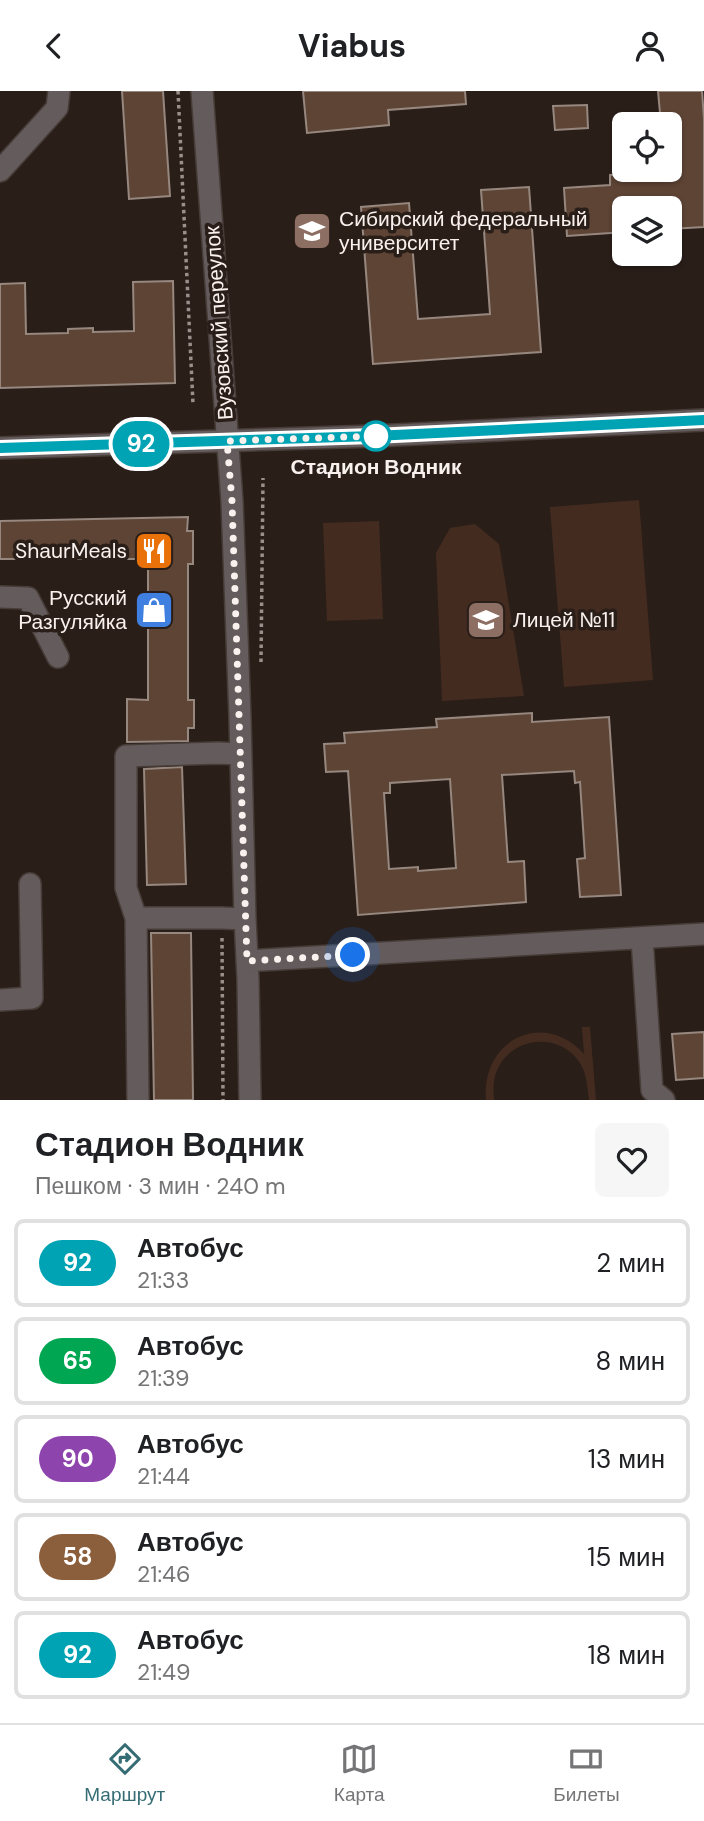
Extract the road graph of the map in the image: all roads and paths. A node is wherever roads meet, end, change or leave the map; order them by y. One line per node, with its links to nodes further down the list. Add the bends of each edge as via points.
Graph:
1 (59, 91): 4 (street, via 57,108)
2 (178, 91): 5 (path)
3 (202, 91): 7 (street, Вузовский переулок)
4 (0, 171)
5 (193, 404)
6 (704, 420): 7 (street)
7 (227, 441): 8 (street); 15 (street, Вузовский переулок)
8 (0, 448)
9 (263, 478): 10 (path)
10 (264, 497): 11 (path); 14 (path)
11 (257, 499)
12 (0, 597): 13 (street, via 28,598)
13 (58, 657)
14 (261, 663)
15 (240, 754): 17 (street, via 126,756 126,888); 18 (street, Вузовский переулок)
16 (30, 884): 22 (street, via 32,998)
17 (136, 918): 18 (street); 23 (street)
18 (245, 919): 21 (street, Вузовский переулок)
19 (704, 934): 20 (street)
20 (642, 938): 21 (street); 25 (street, via 652,1090)
21 (247, 961): 24 (street, Вузовский переулок)
22 (0, 1000)
23 (138, 1100)
24 (250, 1100)
25 (664, 1100)

